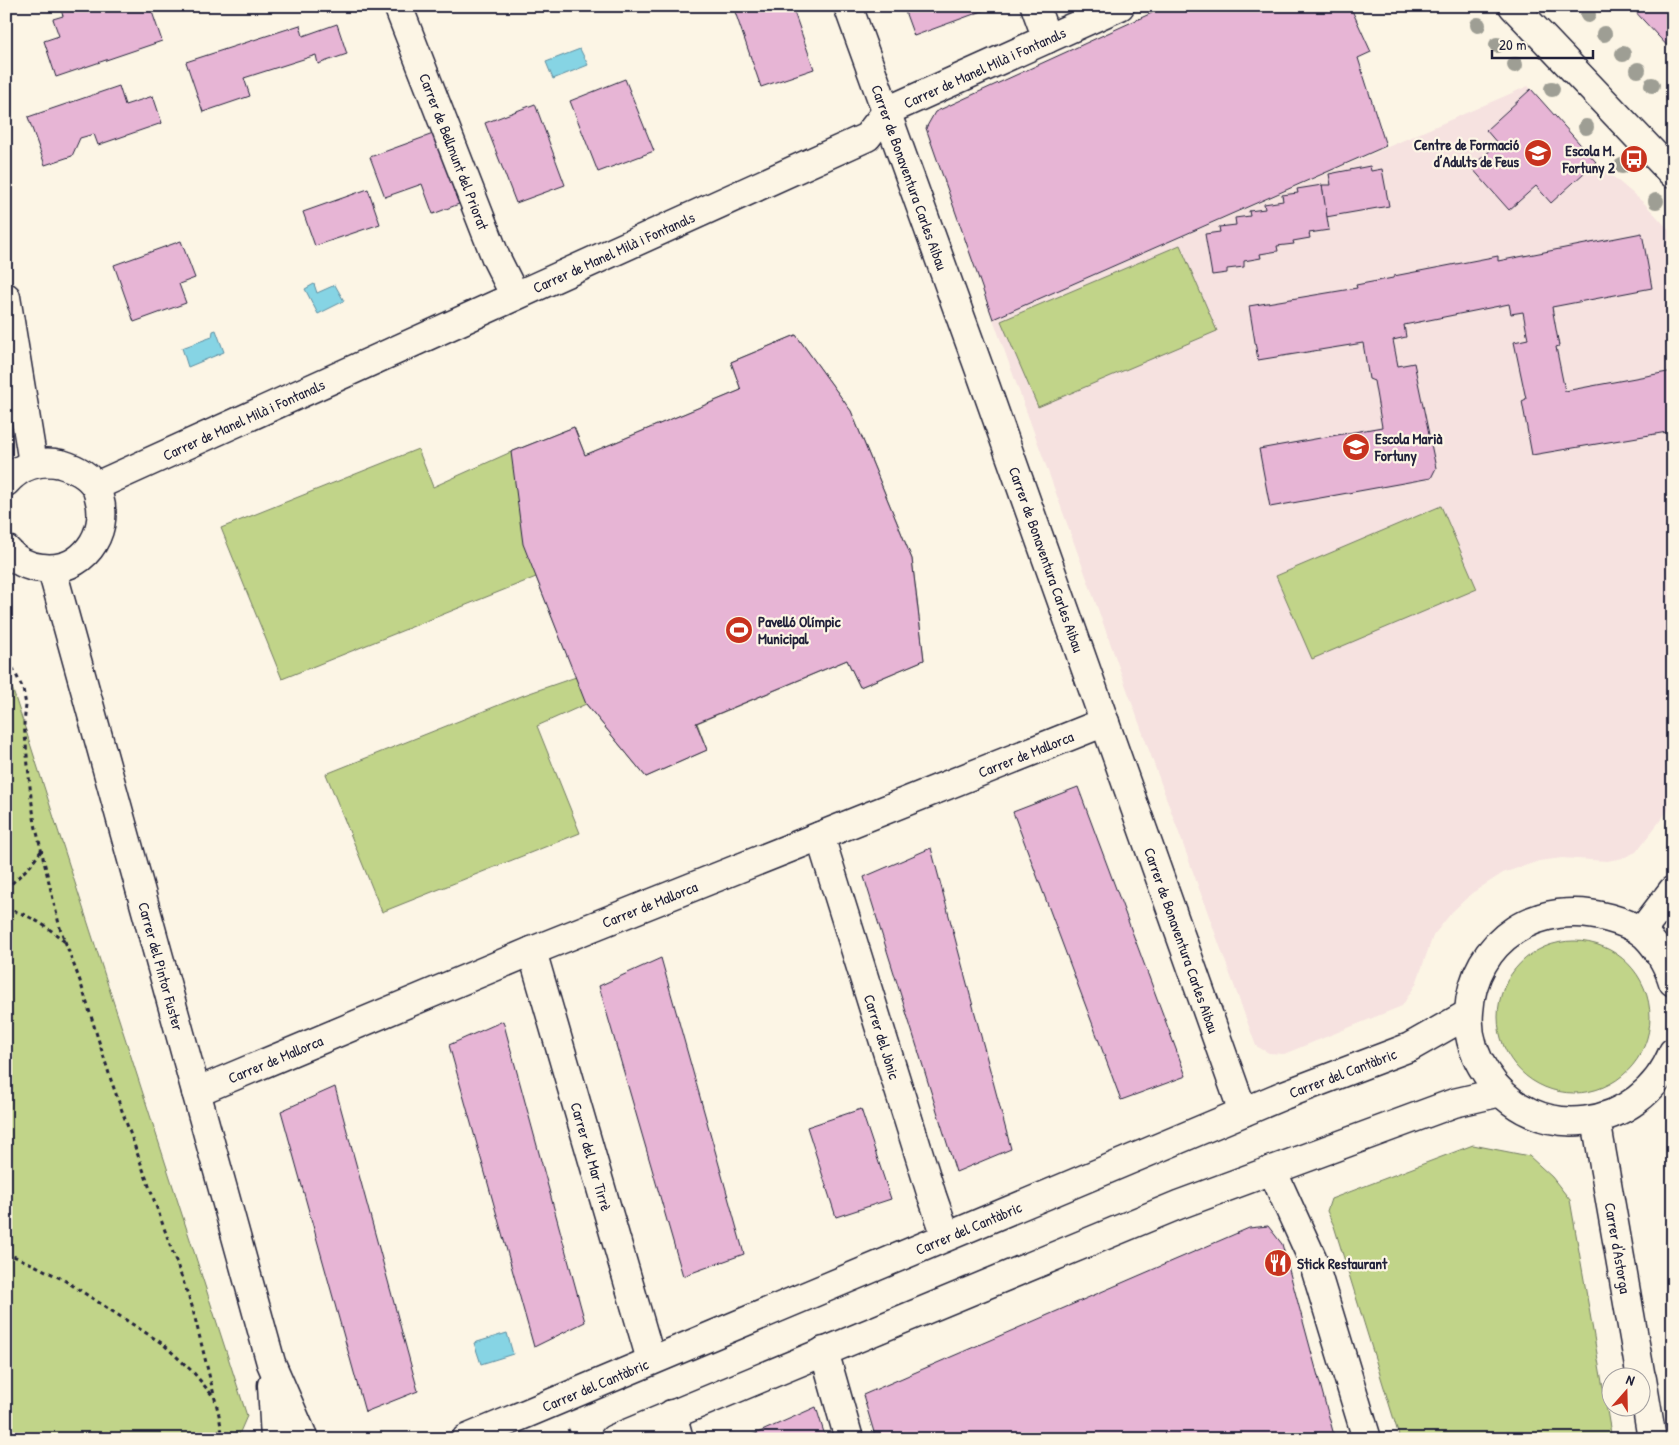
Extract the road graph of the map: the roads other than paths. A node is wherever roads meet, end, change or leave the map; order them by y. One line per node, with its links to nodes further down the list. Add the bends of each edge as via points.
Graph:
1 (398, 6): 9 (street, Carrer de Bellmunt del Priorat, via 496,258)
2 (848, 6): 7 (street, Carrer de Bonaventura Carles Aibau)
3 (1035, 6): 6 (street)
4 (1120, 6): 6 (street, Carrer de Manel Milà i Fontanals)
5 (1513, 6): 8 (street)
6 (1047, 39): 7 (street, Carrer de Manel Milà i Fontanals)
7 (886, 111): 9 (street, Carrer de Manel Milà i Fontanals, via 867,137); 16 (street, Carrer de Bonaventura Carles Aibau)
8 (1673, 174)
9 (515, 296): 13 (street, Carrer de Manel Milà i Fontanals)
10 (6, 297): 11 (street)
11 (33, 464): 12 (street, via 15,472); 13 (street, via 52,462 70,467 83,473)
12 (6, 482)
13 (96, 486): 15 (street, via 102,507 97,540 84,556)
14 (6, 549): 15 (street, via 30,567)
15 (52, 570): 25 (street, Carrer del Pintor Fuster)
16 (1105, 722): 17 (street, Carrer de Mallorca); 27 (street, Carrer de Bonaventura Carles Aibau)
17 (820, 836): 20 (street, Carrer de Mallorca); 30 (street, Carrer del Jònic)
18 (1673, 890): 19 (street)
19 (1641, 932): 21 (street, via 1656,949); 22 (street, via 1623,922 1596,914 1561,912 1525,924 1506,936 1487,957 1477,976)
20 (532, 952): 25 (street, Carrer de Mallorca); 32 (street, Carrer del Mar Tirrè)
21 (1672, 979)
22 (1468, 1014): 26 (street, via 1480,1065); 27 (street, Carrer del Cantàbric, via 1410,1047)
23 (1673, 1052): 24 (street)
24 (1663, 1085): 28 (street, via 1616,1113)
25 (196, 1092): 33 (street, Carrer del Pintor Fuster)
26 (1501, 1092): 28 (street, via 1517,1105 1553,1120); 29 (street, via 1454,1103)
27 (1244, 1112): 30 (street, Carrer del Cantàbric)
28 (1596, 1120): 34 (street, Carrer d'Astorga)
29 (1272, 1170): 31 (street, via 1178,1205); 42 (street, via 1312,1258)
30 (946, 1236): 32 (street, Carrer del Cantàbric)
31 (824, 1351): 36 (street); 41 (street)
32 (651, 1360): 39 (street, Carrer del Cantàbric)
33 (271, 1363): 37 (street, Carrer del Pintor Fuster); 38 (street, Carrer del Pintor Fuster)
34 (1639, 1368)
35 (1648, 1418): 43 (street, Carrer d'Astorga)
36 (675, 1426): 40 (street)
37 (275, 1439)
38 (304, 1439)
39 (466, 1439)
40 (614, 1439)
41 (849, 1439)
42 (1367, 1439)
43 (1652, 1439)

